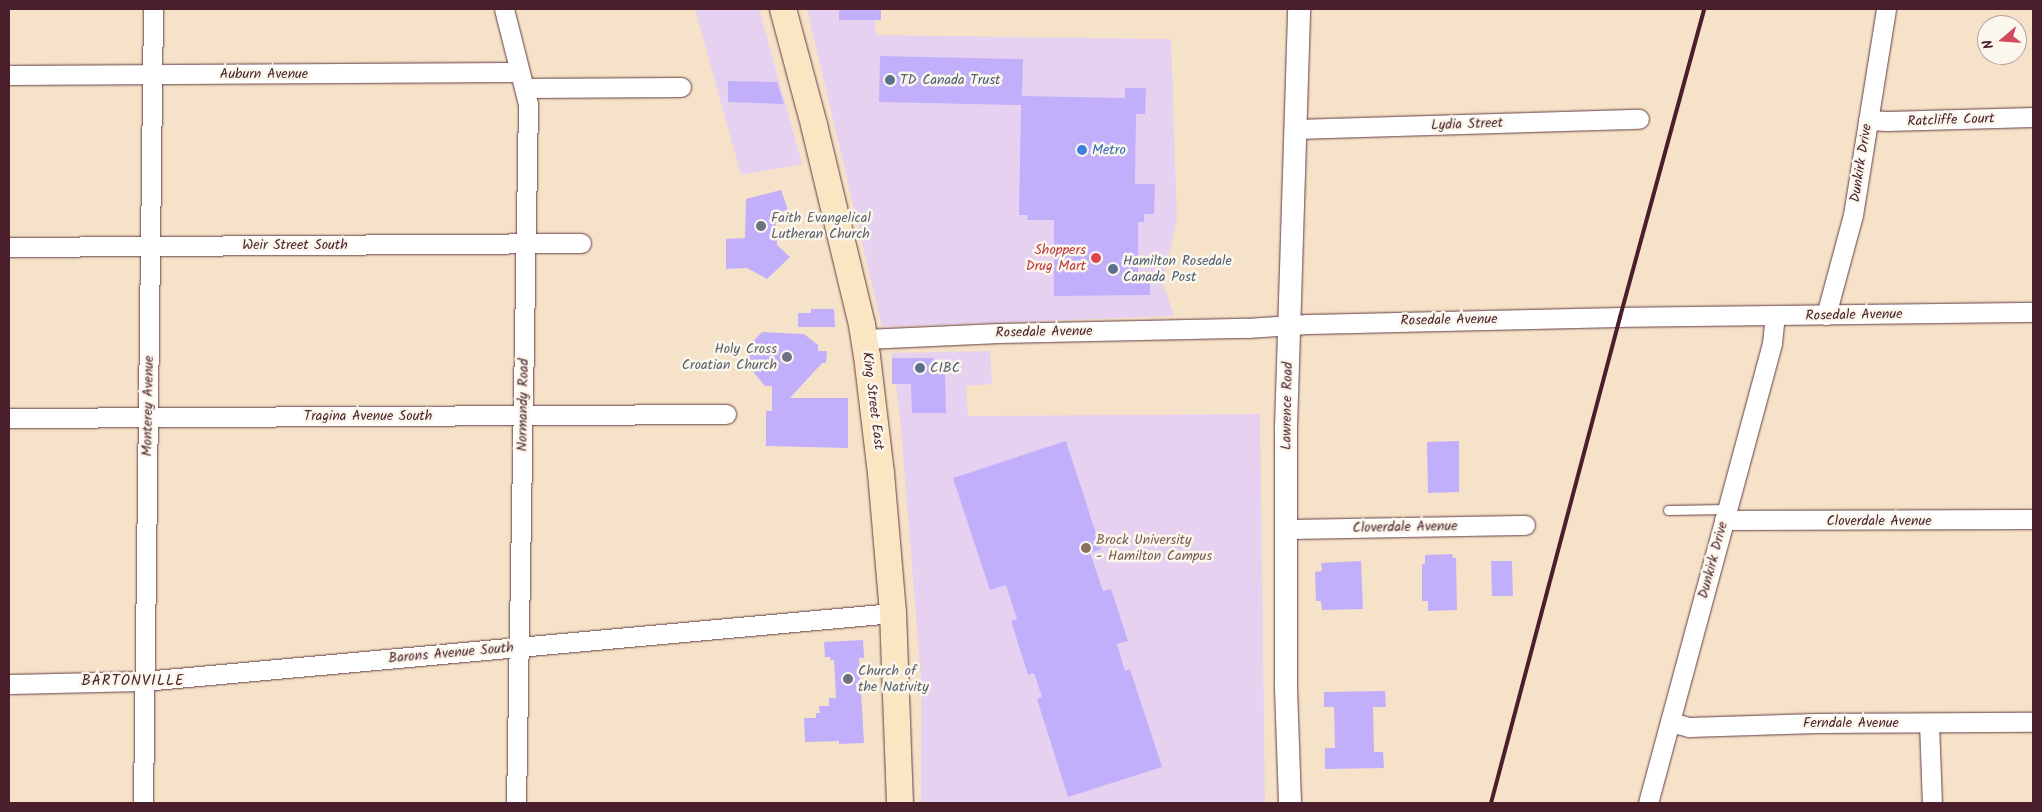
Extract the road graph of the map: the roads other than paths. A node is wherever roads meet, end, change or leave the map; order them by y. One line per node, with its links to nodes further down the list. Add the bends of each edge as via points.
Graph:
1 (153, 9): 6 (street, Monterey Avenue)
2 (504, 9): 8 (street, Normandy Road)
3 (783, 9): 22 (main road, King Street East)
4 (1299, 9): 13 (street, Lawrence Road)
5 (1886, 9): 12 (street, Dunkirk Drive)
6 (152, 74): 7 (street, Auburn Avenue); 8 (street, Auburn Avenue); 16 (street, Monterey Avenue)
7 (9, 75)
8 (522, 80): 9 (street, Auburn Avenue); 14 (street, Normandy Road, via 528,104)
9 (680, 87)
10 (2033, 117): 12 (street, Ratcliffe Court)
11 (1639, 119): 13 (street, Lydia Street)
12 (1868, 120): 19 (street, Dunkirk Drive, via 1853,215)
13 (1295, 129): 21 (street, Lawrence Road)
14 (527, 243): 15 (street, Weir Street South); 16 (street, Weir Street South); 24 (street, Normandy Road)
15 (581, 243)
16 (151, 246): 17 (street, Weir Street South); 25 (street, Monterey Avenue)
17 (9, 247)
18 (2033, 312): 19 (street, Rosedale Avenue)
19 (1826, 315): 20 (street, Rosedale Avenue)
20 (1775, 316): 21 (street, Rosedale Avenue); 28 (street, Dunkirk Drive, via 1772,343)
21 (1288, 324): 22 (street, Rosedale Avenue, via 1247,328 999,332); 31 (street, Lawrence Road)
22 (865, 339): 32 (main road, King Street East)
23 (726, 414): 24 (street, Tragina Avenue South)
24 (523, 416): 25 (street, Tragina Avenue South); 33 (street, Normandy Road)
25 (147, 417): 26 (street, Tragina Avenue South); 34 (street, Monterey Avenue)
26 (9, 418)
27 (1668, 510): 28 (lane)
28 (1726, 515): 29 (street, Cloverdale Avenue); 36 (street, Dunkirk Drive)
29 (2033, 519)
30 (1525, 525): 31 (street, Cloverdale Avenue)
31 (1284, 530): 42 (street, Lawrence Road)
32 (893, 613): 33 (street, Barons Avenue South); 41 (main road, King Street East)
33 (518, 647): 34 (street, Barons Avenue South); 40 (street, Normandy Road)
34 (144, 681): 35 (street, Barons Avenue South); 39 (street, Monterey Avenue)
35 (9, 684)
36 (1670, 722): 38 (street, Ferndale Avenue, via 1689,727); 43 (street, Dunkirk Drive)
37 (2033, 722): 38 (street, Ferndale Avenue)
38 (1929, 723): 44 (street)
39 (143, 803)
40 (516, 803)
41 (900, 803)
42 (1290, 803)
43 (1648, 803)
44 (1932, 803)

